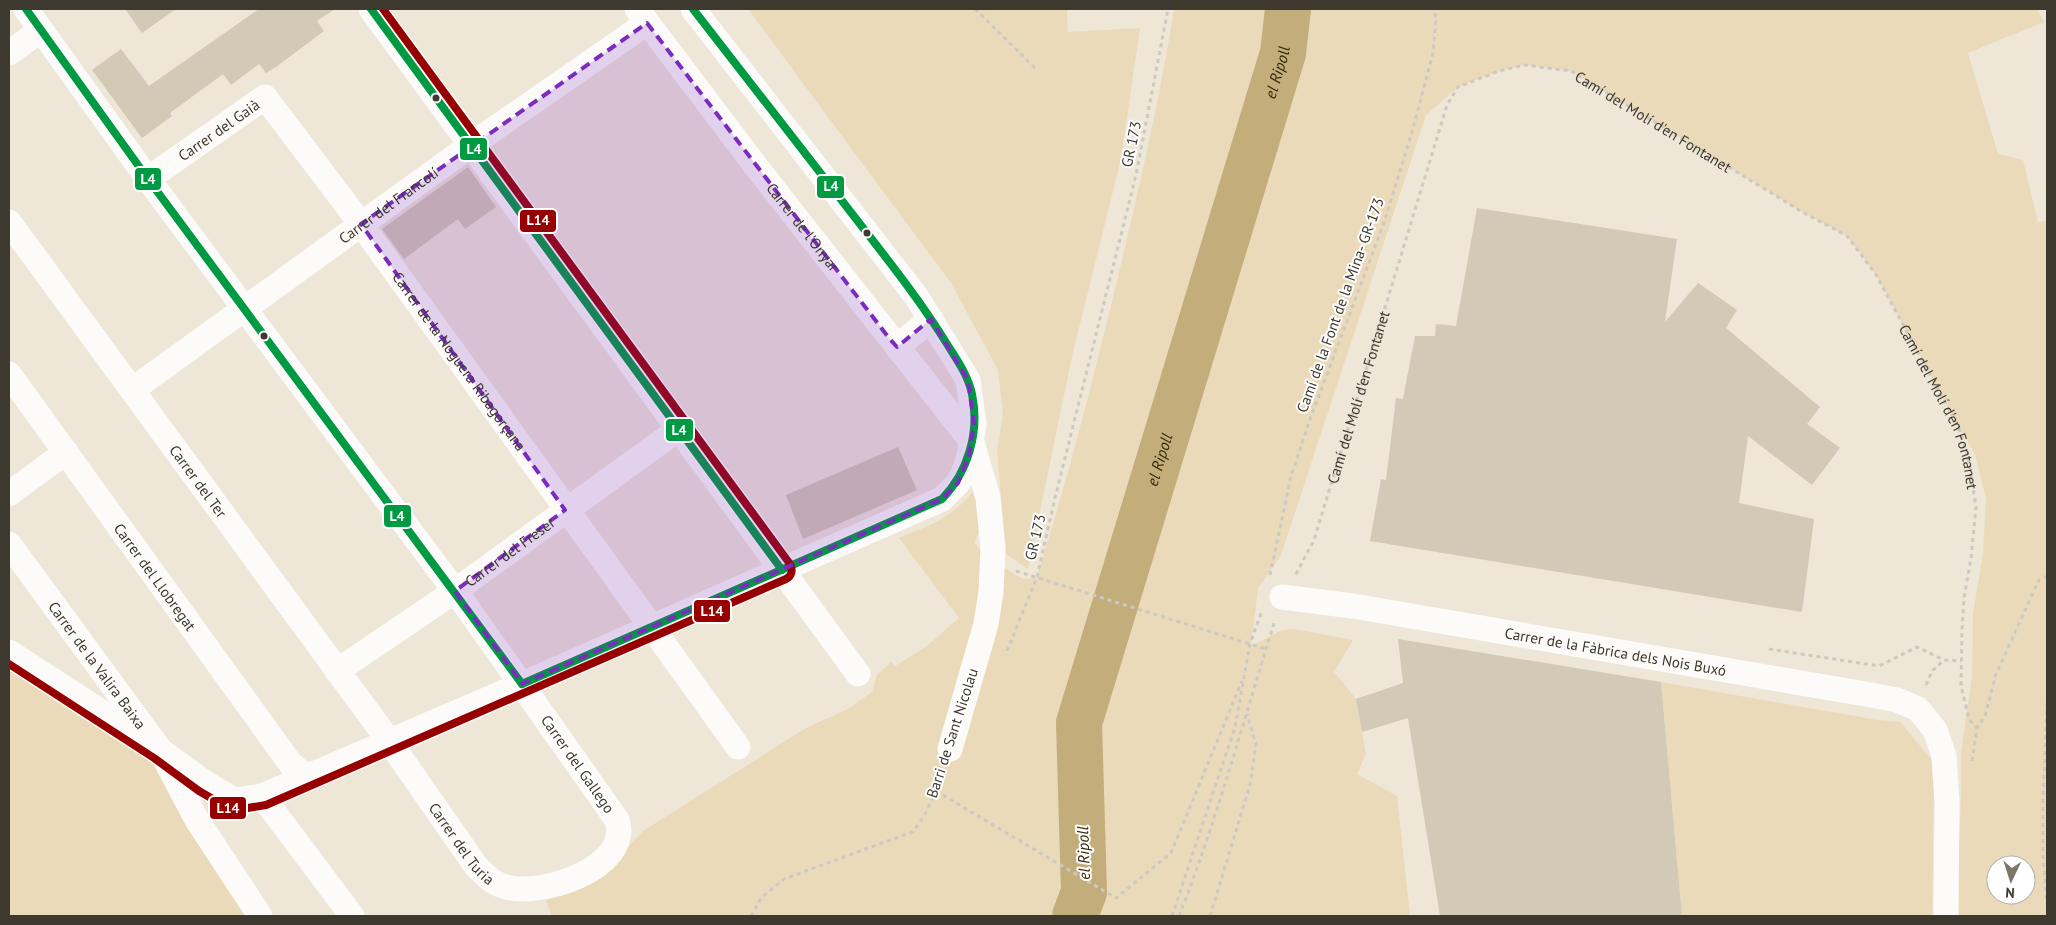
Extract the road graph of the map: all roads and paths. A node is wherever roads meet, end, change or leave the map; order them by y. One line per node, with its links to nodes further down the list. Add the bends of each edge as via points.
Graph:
1 (26, 9): 8 (street, Carrer del Gallego)
2 (371, 9): 12 (street)
3 (693, 9): 17 (street)
4 (975, 9): 10 (path)
5 (1168, 9): 32 (path, GR 173, via 1136,175 1037,577)
6 (1434, 9): 30 (path, Camí de la Font de la Mina- GR-173, via 1433,53 1412,132 1384,223 1297,459)
7 (642, 16): 12 (street, Carrer del Francolí); 18 (street, Carrer de l'Onyar)
8 (41, 30): 9 (street); 13 (street, Carrer del Gallego)
9 (9, 53)
10 (1037, 70)
11 (265, 97): 13 (street, Carrer del Gaià); 15 (street, Carrer de la Noguera Ribagorçana)
12 (471, 145): 15 (street, Carrer del Francolí); 21 (street)
13 (148, 179): 16 (street, Carrer del Gallego)
14 (9, 222): 20 (street, Carrer del Ter)
15 (361, 224): 16 (street, Carrer del Francolí); 25 (street, Carrer de la Noguera Ribagorçana)
16 (245, 310): 20 (street, Carrer del Francolí); 29 (street, Carrer del Gallego)
17 (932, 320): 18 (street); 22 (street, via 968,380 974,424)
18 (897, 347): 22 (street, Carrer de l'Onyar)
19 (9, 374): 23 (street, Carrer del Llobregat)
20 (132, 390): 35 (street, Carrer del Ter)
21 (680, 428): 25 (street, Carrer del Freser); 27 (street)
22 (972, 442): 27 (street, via 965,470 958,483 942,499); 44 (street, Barri de Sant Nicolau, via 988,498 993,548 991,592 986,624)
23 (66, 452): 24 (street); 46 (street, Carrer del Llobregat, via 290,762)
24 (9, 494)
25 (565, 510): 29 (street, Carrer del Freser); 31 (street, Carrer de la Noguera Ribagorçana)
26 (9, 544): 45 (street, Carrer de la Valira Baixa)
27 (782, 570): 31 (street); 37 (street)
28 (2047, 576): 34 (path, Camí del Molí d'en Fontanet, via 2039,580 1996,674 1985,716 1977,728 1966,705)
29 (455, 591): 35 (street, Carrer del Freser); 38 (street, Carrer del Gallego)
30 (1269, 597): 32 (path); 34 (path, Camí del Molí d'en Fontanet, via 1314,540 1447,105 1458,87 1525,65 1571,71 1847,236 1875,273 1958,426 1968,456 1976,507 1964,598); 40 (street, Carrer de la Fàbrica dels Nois Buxó, via 1363,608 1897,700)
31 (650, 628): 38 (street); 43 (street, Carrer de la Noguera Ribagorçana)
32 (1250, 644): 36 (path); 41 (path, via 1266,649)
33 (9, 652): 45 (street)
34 (1961, 661): 40 (path, via 1944,660 1932,671)
35 (337, 671): 42 (street, Carrer del Ter)
36 (1245, 673): 47 (path, via 1171,853 1116,898); 54 (path, via 1235,727)
37 (858, 674)
38 (522, 684): 42 (street); 49 (street, Carrer del Gallego, via 618,820 621,830 618,842 601,862)
39 (2047, 704): 50 (path, via 2043,856)
40 (1918, 709): 57 (street, Carrer de la Fàbrica dels Nois Buxó, via 1935,730 1944,756)
41 (1247, 713): 55 (path); 56 (path, via 1256,745 1250,785)
42 (389, 741): 46 (street); 49 (street, Carrer del Turia, via 476,866 494,883 523,889 552,887)
43 (738, 747)
44 (950, 749): 47 (path, Barri de Sant Nicolau)
45 (160, 750): 48 (street, via 234,800); 51 (street, Carrer de la Valira Baixa, via 197,820)
46 (305, 776): 48 (street)
47 (936, 791): 53 (path, Barri de Sant Nicolau, via 912,832 784,879 761,898)
48 (262, 796): 52 (street)
49 (566, 882)
50 (2047, 904)
51 (260, 916)
52 (352, 916)
53 (751, 916)
54 (1172, 916)
55 (1179, 916)
56 (1210, 916)
57 (1946, 916)

